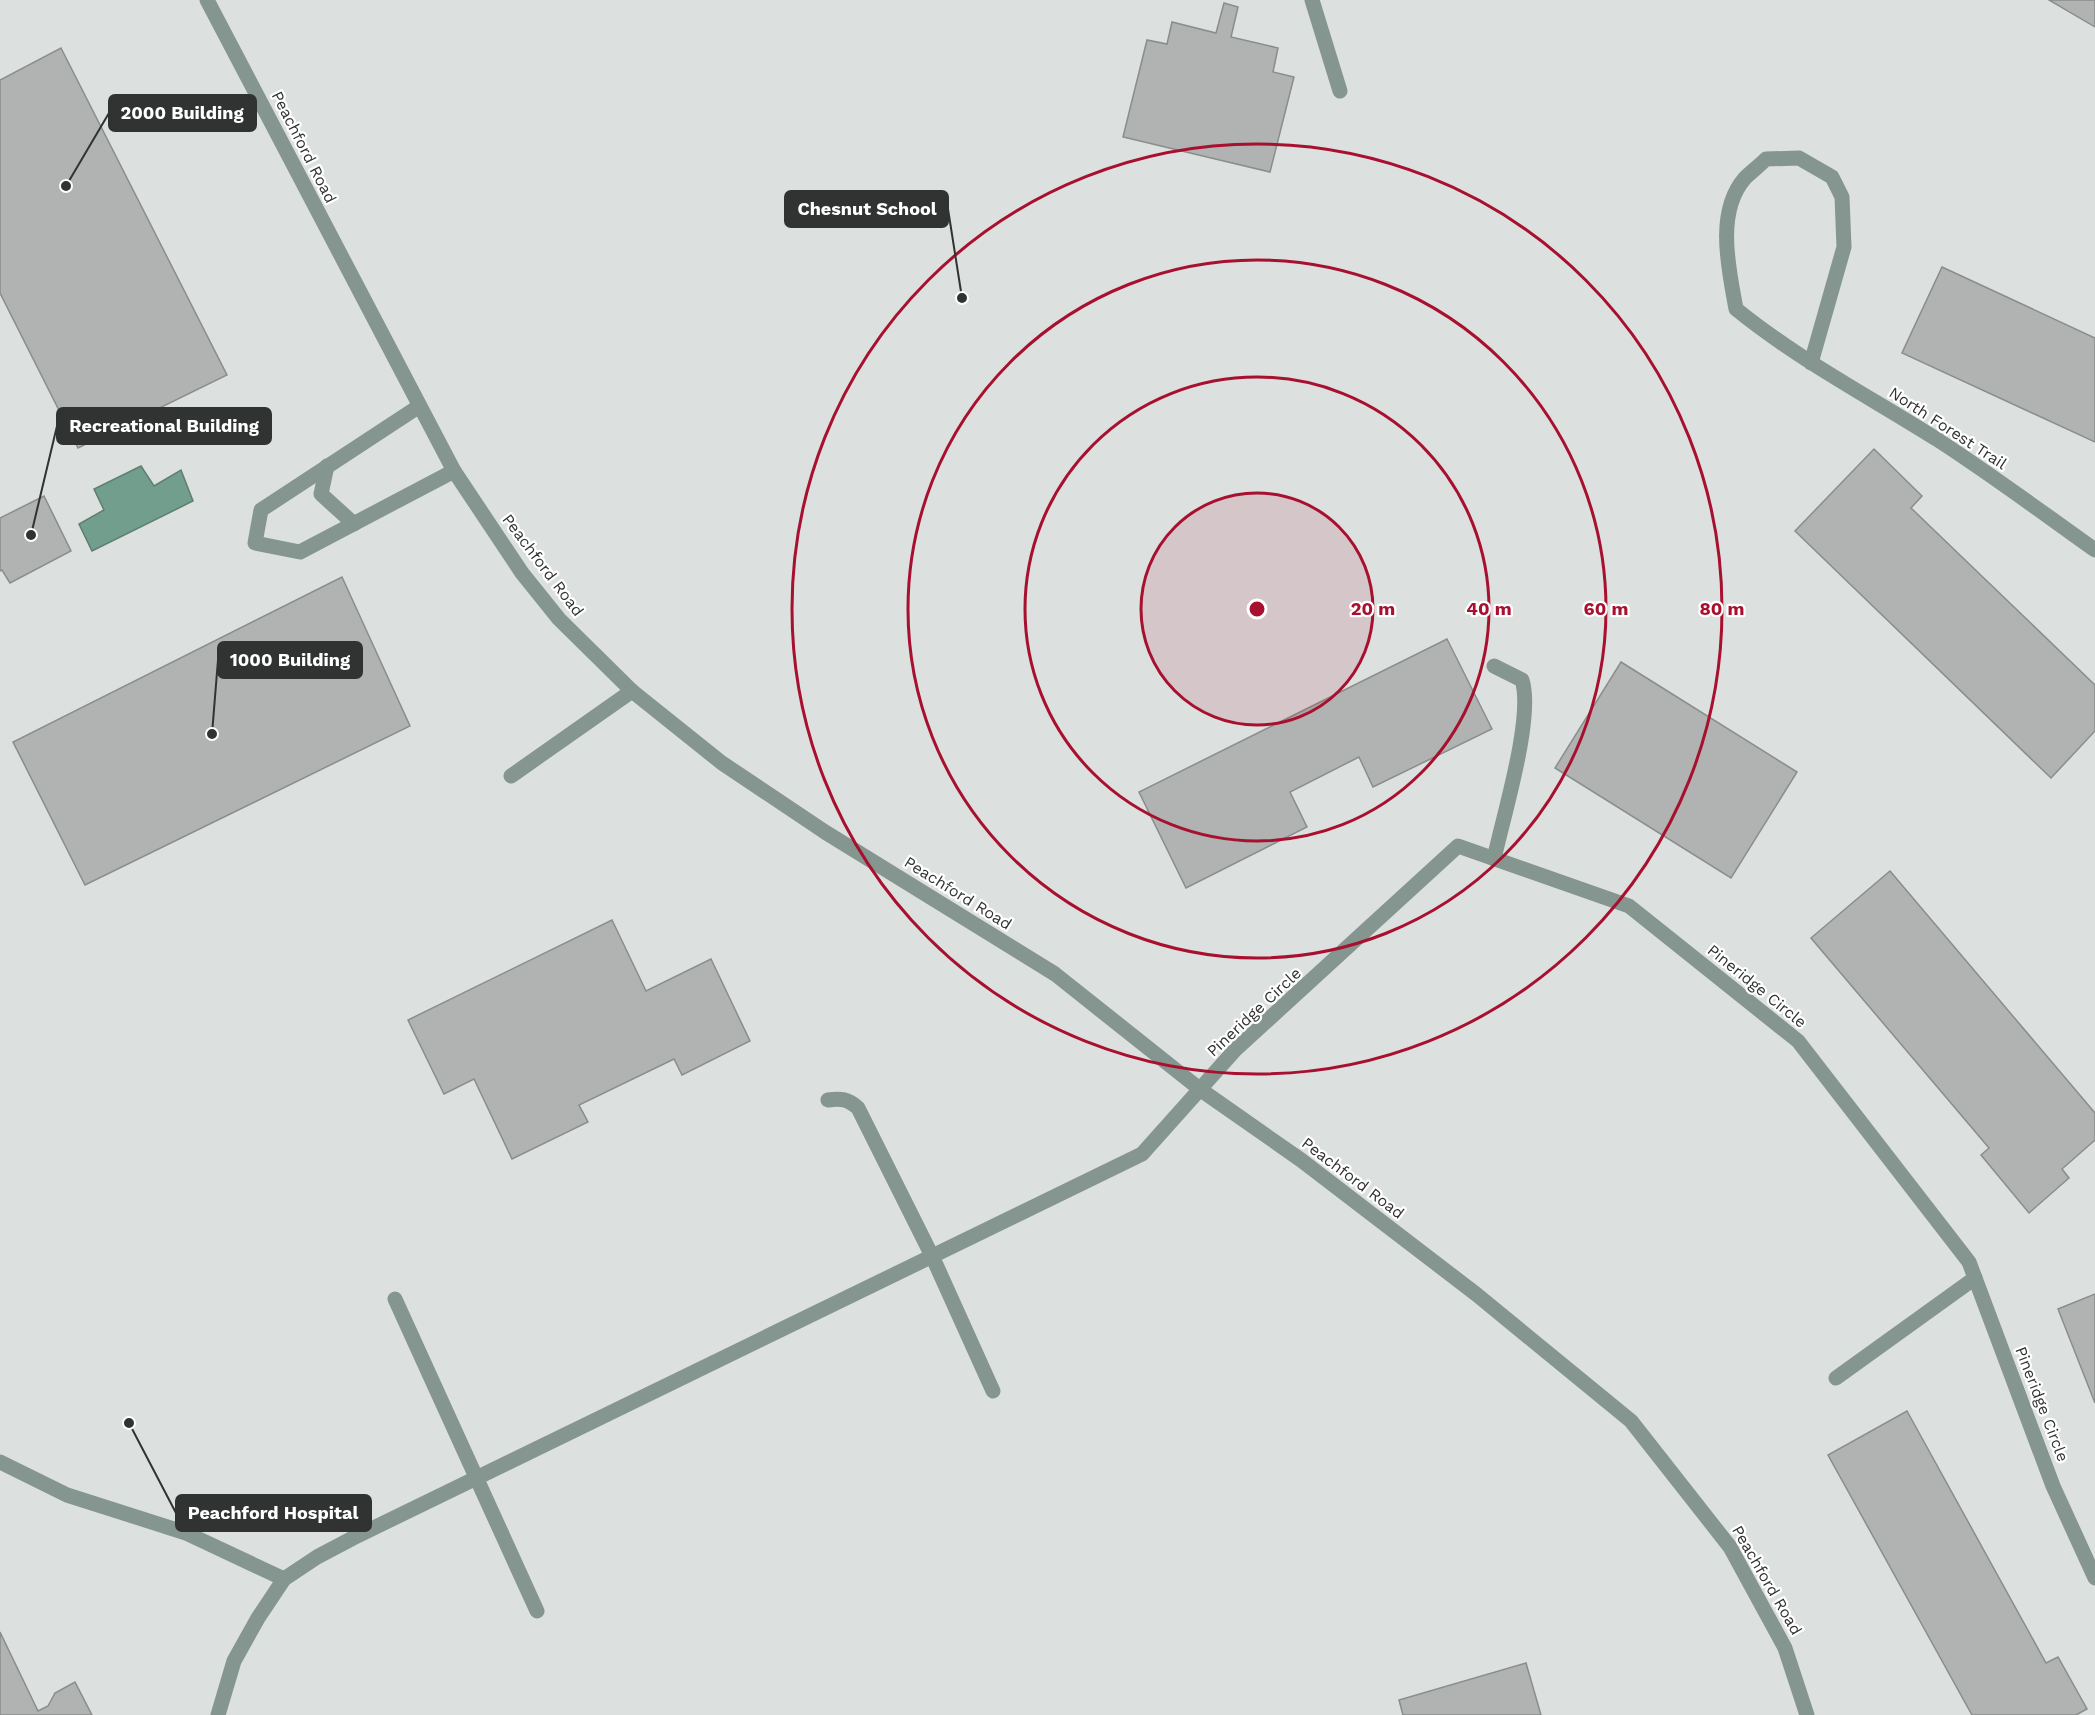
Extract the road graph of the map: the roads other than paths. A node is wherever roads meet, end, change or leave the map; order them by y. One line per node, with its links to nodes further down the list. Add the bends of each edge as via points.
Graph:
1 (207, 0): 5 (street, Peachford Road)
2 (1312, 0): 3 (street)
3 (1340, 91)
4 (1810, 363): 4 (street, North Forest Trail, via 1736,309 1728,261 1729,213 1744,180 1766,159 1799,158 1832,177 1842,197 1844,247); 9 (street, North Forest Trail, via 1939,441)
5 (418, 407): 6 (street); 7 (street, Peachford Road)
6 (327, 466): 8 (street, via 321,494); 8 (street, via 261,510 255,543 300,552)
7 (454, 471): 8 (street); 11 (street, Peachford Road, via 522,573 559,619)
8 (354, 524)
9 (2095, 550)
10 (1494, 666): 13 (street, via 1522,680 1526,694 1525,719)
11 (632, 692): 12 (street); 14 (street, Peachford Road, via 722,763 825,832 1055,974)
12 (511, 776)
13 (1494, 859): 14 (street, Pineridge Circle, via 1458,846 1235,1050); 17 (street, Pineridge Circle, via 1629,906 1798,1041 1969,1262)
14 (1201, 1090): 16 (street, via 1142,1154); 27 (street, Peachford Road, via 1301,1160 1460,1281 1631,1421 1730,1547 1785,1648)
15 (828, 1100): 16 (street, via 850,1100 858,1108)
16 (933, 1258): 20 (street); 22 (street)
17 (1975, 1278): 19 (street); 23 (street, Pineridge Circle, via 2054,1486)
18 (395, 1299): 22 (street)
19 (1836, 1378)
20 (993, 1391)
21 (0, 1462): 24 (street, via 67,1495 186,1533)
22 (477, 1478): 24 (street, via 317,1557); 25 (street)
23 (2095, 1578)
24 (284, 1579): 26 (street, via 234,1661)
25 (537, 1611)
26 (218, 1715)
27 (1807, 1715)

